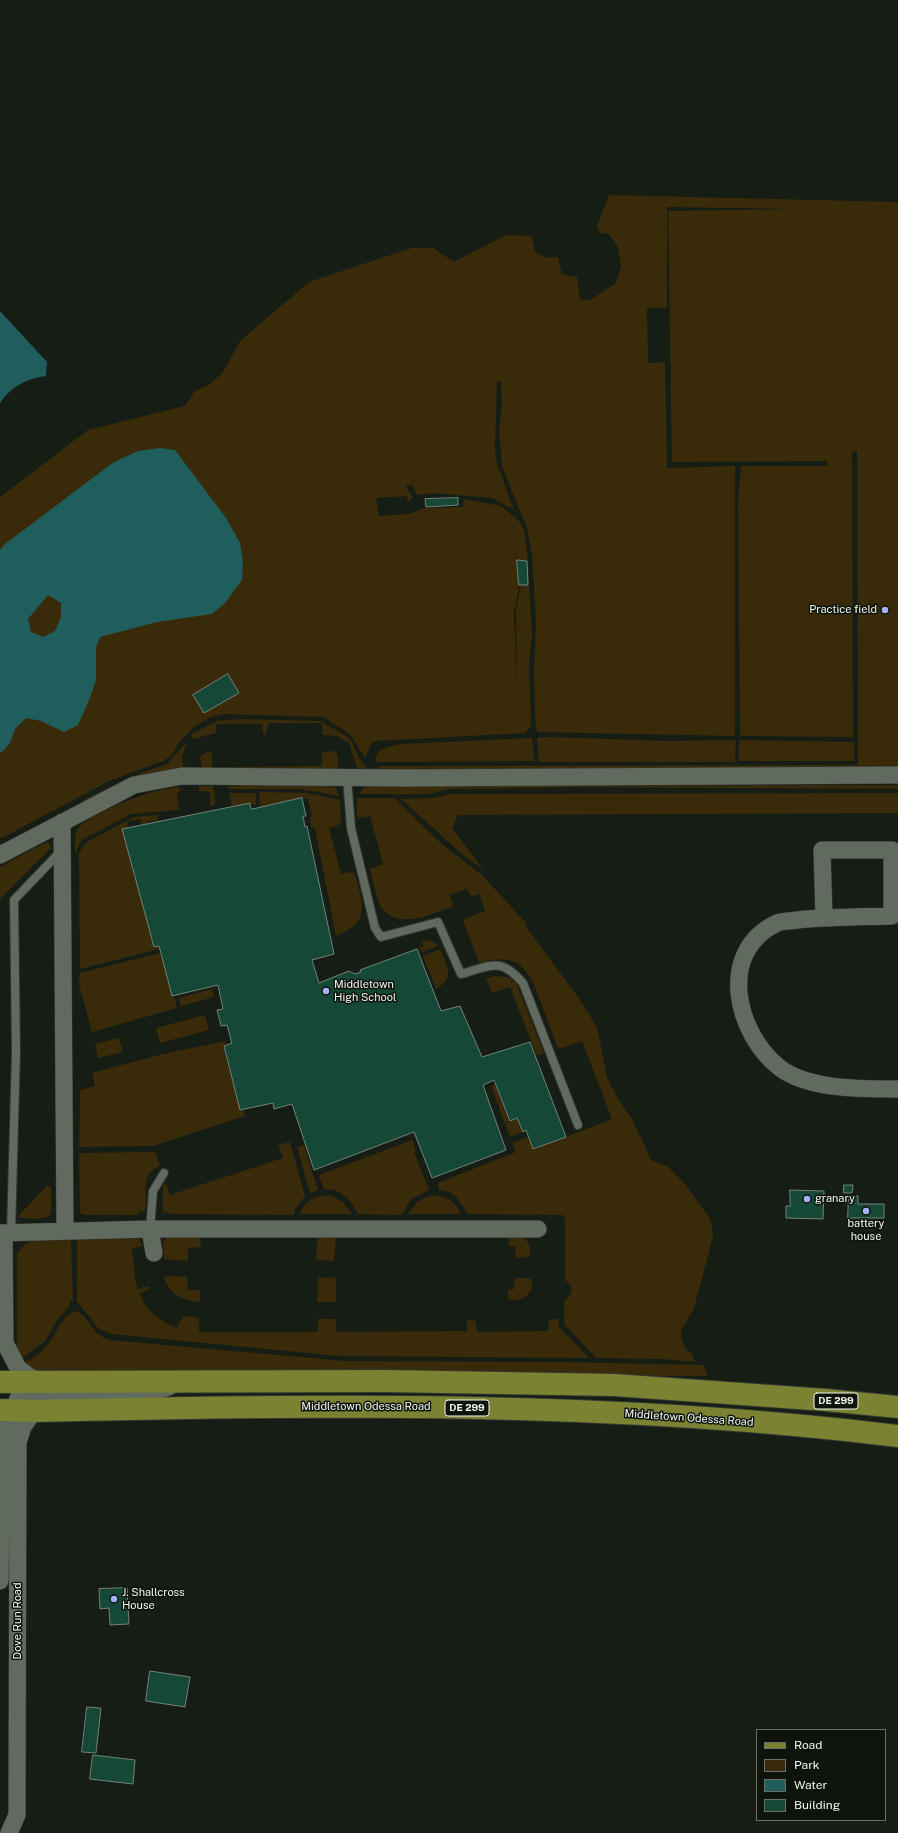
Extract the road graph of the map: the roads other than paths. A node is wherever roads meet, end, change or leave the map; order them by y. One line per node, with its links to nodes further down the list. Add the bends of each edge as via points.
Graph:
1 (898, 775): 2 (street)
2 (347, 778): 3 (street, via 182,776 134,785); 8 (lane, via 351,828 375,928 381,937 438,922 461,974 498,965 512,970 523,984)
3 (62, 822): 4 (street); 5 (street)
4 (62, 850): 12 (street); 13 (lane, via 14,900 16,1052)
5 (0, 855)
6 (824, 917): 6 (street, via 892,916 892,850 822,850); 7 (street, via 778,922 759,934 738,972 739,996 745,1022 760,1047 780,1068 803,1079 850,1089)
7 (898, 1089)
8 (578, 1125)
9 (164, 1172): 10 (lane, via 153,1191)
10 (150, 1229): 11 (street); 12 (street); 14 (street)
11 (538, 1229)
12 (65, 1231): 13 (street)
13 (5, 1233): 15 (street)
14 (154, 1253)
15 (3, 1347): 18 (street, via 18,1368 30,1377)
16 (0, 1382): 18 (main road, DE 299)
17 (186, 1382): 18 (main road, DE 299); 19 (main road, DE 299, via 386,1381 614,1385); 20 (street, Dove Run Road, via 141,1394 25,1394)
18 (49, 1383)
19 (898, 1407)
20 (6, 1410): 21 (main road, Middletown Odessa Road / DE 299); 23 (street, Dove Run Road)
21 (34, 1411): 22 (main road, Middletown Odessa Road / DE 299, via 304,1407 499,1408 648,1414 838,1428); 25 (street, Dove Run Road, via 22,1427 18,1442)
22 (898, 1436)
23 (1, 1442): 24 (street, Dove Run Road)
24 (0, 1573): 25 (street); 26 (street, Dove Run Road)
25 (18, 1573): 29 (street, Dove Run Road, via 17,1815)
26 (0, 1581)
27 (0, 1818): 28 (street)
28 (5, 1833)
29 (9, 1833)

